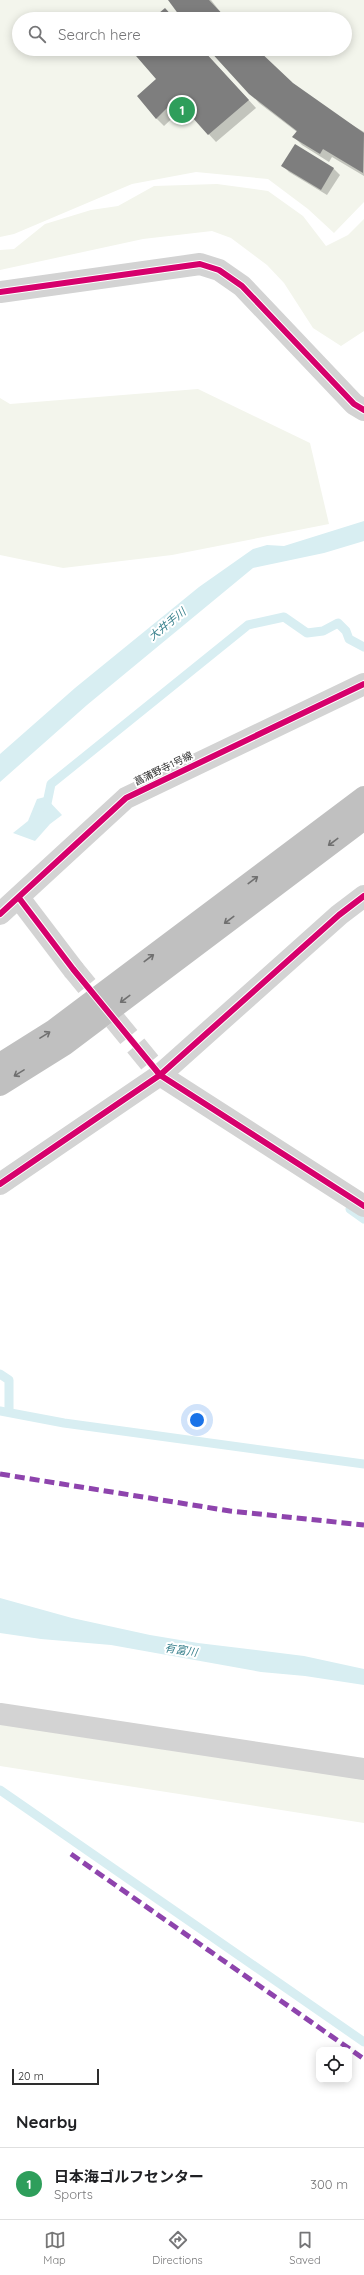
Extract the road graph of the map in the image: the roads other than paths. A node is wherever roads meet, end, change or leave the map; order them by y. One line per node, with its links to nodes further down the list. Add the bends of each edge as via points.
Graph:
1 (0, 292): 2 (street, via 177,266 200,264 219,270 242,286 354,404)
2 (364, 410)
3 (364, 684): 7 (street, 菖蒲野寺1号線, via 126,798)
4 (364, 797): 10 (highway, one-way to 4, via 54,1030)
5 (364, 819): 12 (highway, one-way to 12, via 64,1045)
6 (364, 896): 11 (street)
7 (19, 898): 8 (street, 菖蒲野寺1号線); 9 (street)
8 (0, 914)
9 (73, 969)
10 (0, 1064)
11 (160, 1075): 13 (street); 14 (street)
12 (0, 1085)
13 (0, 1184)
14 (364, 1206)
15 (0, 1714): 16 (street)
16 (364, 1769)

